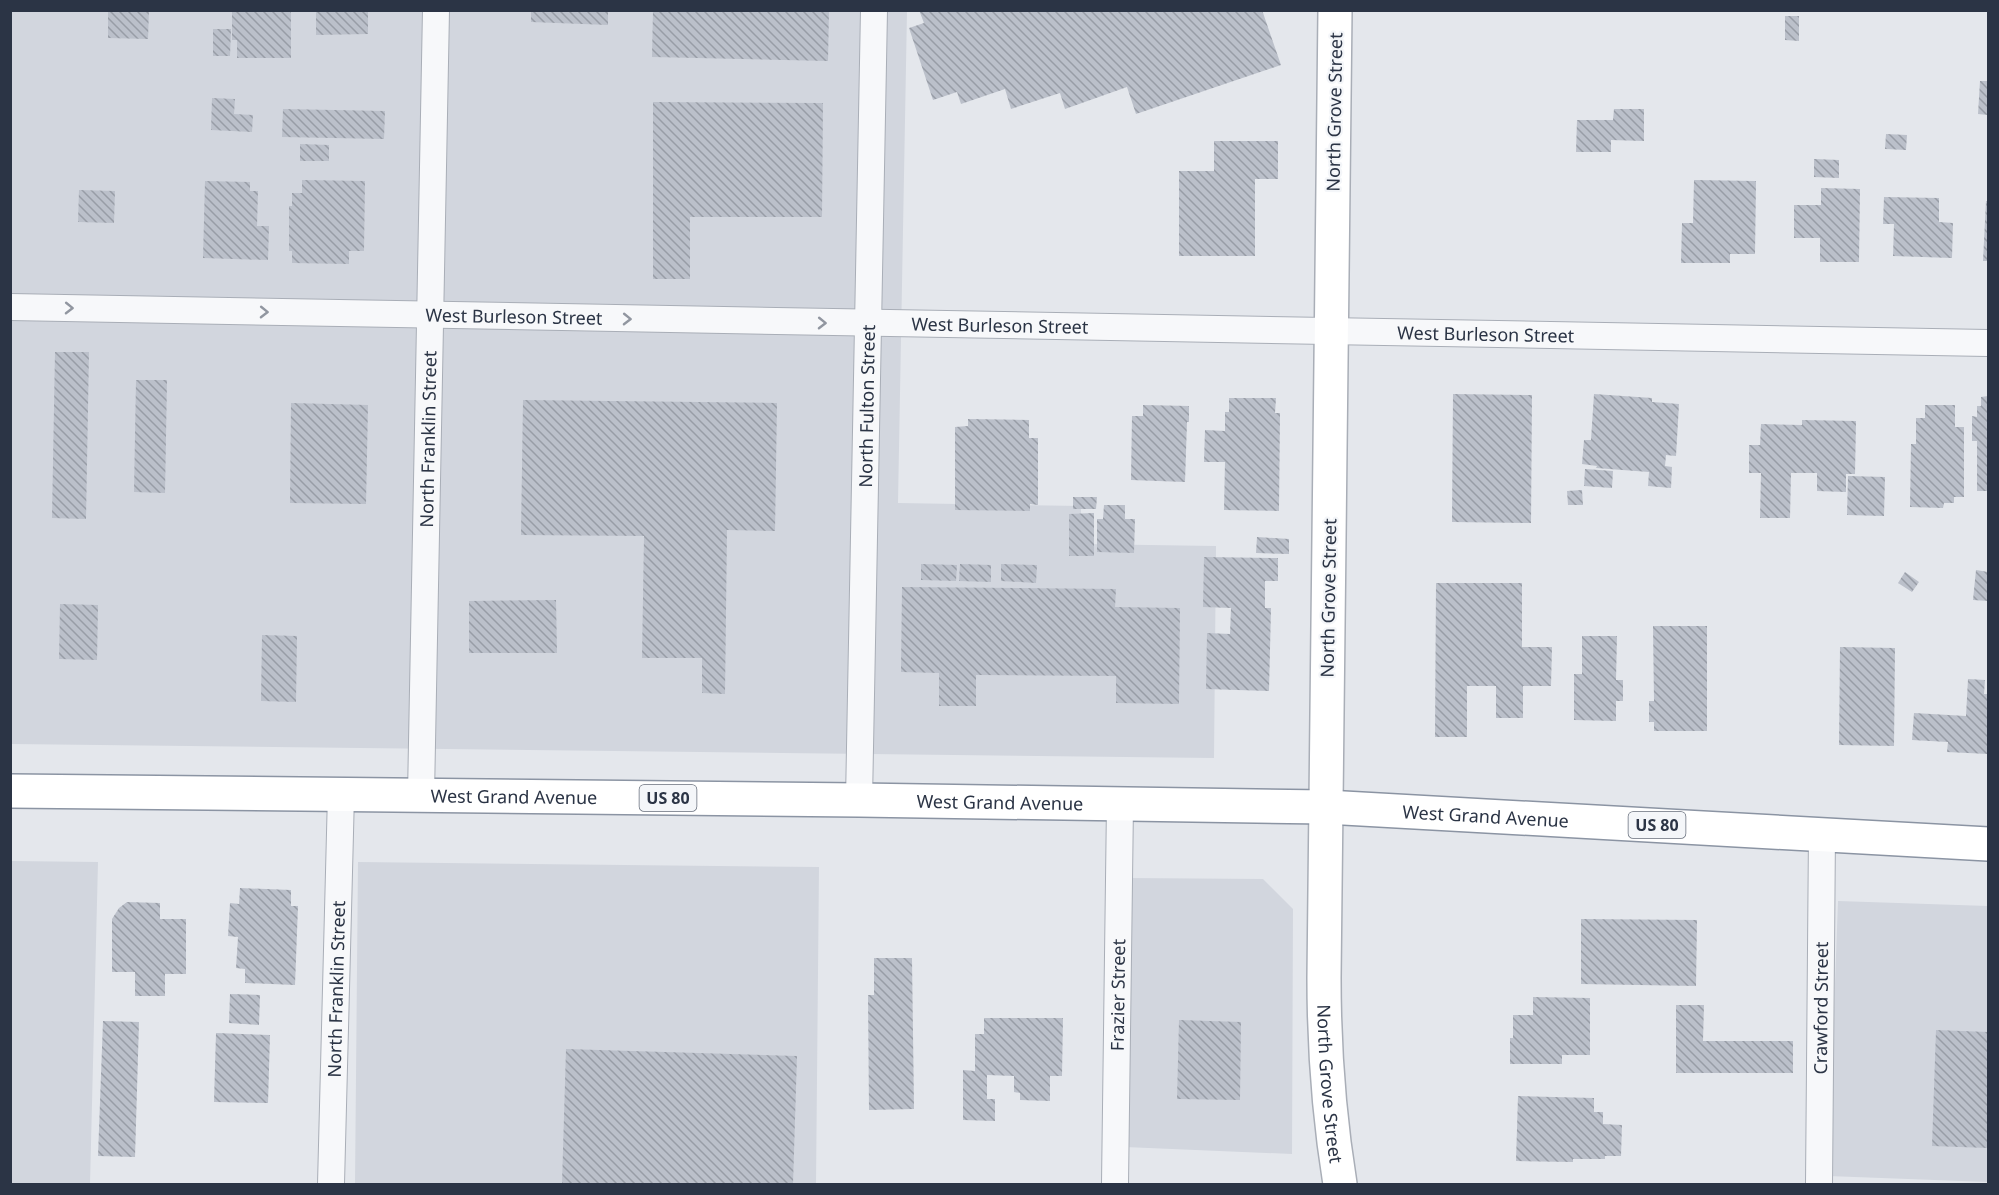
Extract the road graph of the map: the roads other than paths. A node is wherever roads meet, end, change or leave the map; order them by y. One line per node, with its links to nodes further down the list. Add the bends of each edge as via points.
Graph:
1 (436, 10): 5 (street, North Franklin Street)
2 (874, 10): 6 (street, North Fulton Street)
3 (1335, 10): 7 (main road, North Grove Street)
4 (10, 307): 5 (street, West Burleson Street, one-way to 5)
5 (430, 315): 6 (street, West Burleson Street, one-way to 6); 11 (street, North Franklin Street)
6 (868, 323): 7 (street, West Burleson Street); 12 (street, North Fulton Street)
7 (1331, 332): 8 (street, West Burleson Street); 14 (main road, North Grove Street)
8 (1989, 343)
9 (10, 791): 10 (main road, West Grand Avenue / US 80)
10 (341, 794): 11 (main road, West Grand Avenue / US 80); 17 (street, North Franklin Street)
11 (421, 795): 12 (main road, West Grand Avenue / US 80)
12 (859, 800): 13 (main road, West Grand Avenue / US 80)
13 (1120, 804): 14 (main road, West Grand Avenue / US 80); 18 (street, Frazier Street)
14 (1326, 807): 15 (main road, West Grand Avenue / US 80); 19 (main road, North Grove Street, via 1324,1034)
15 (1822, 833): 16 (main road, West Grand Avenue / US 80); 20 (street, Crawford Street)
16 (1989, 843)
17 (331, 1185)
18 (1115, 1185)
19 (1340, 1185)
20 (1819, 1185)

